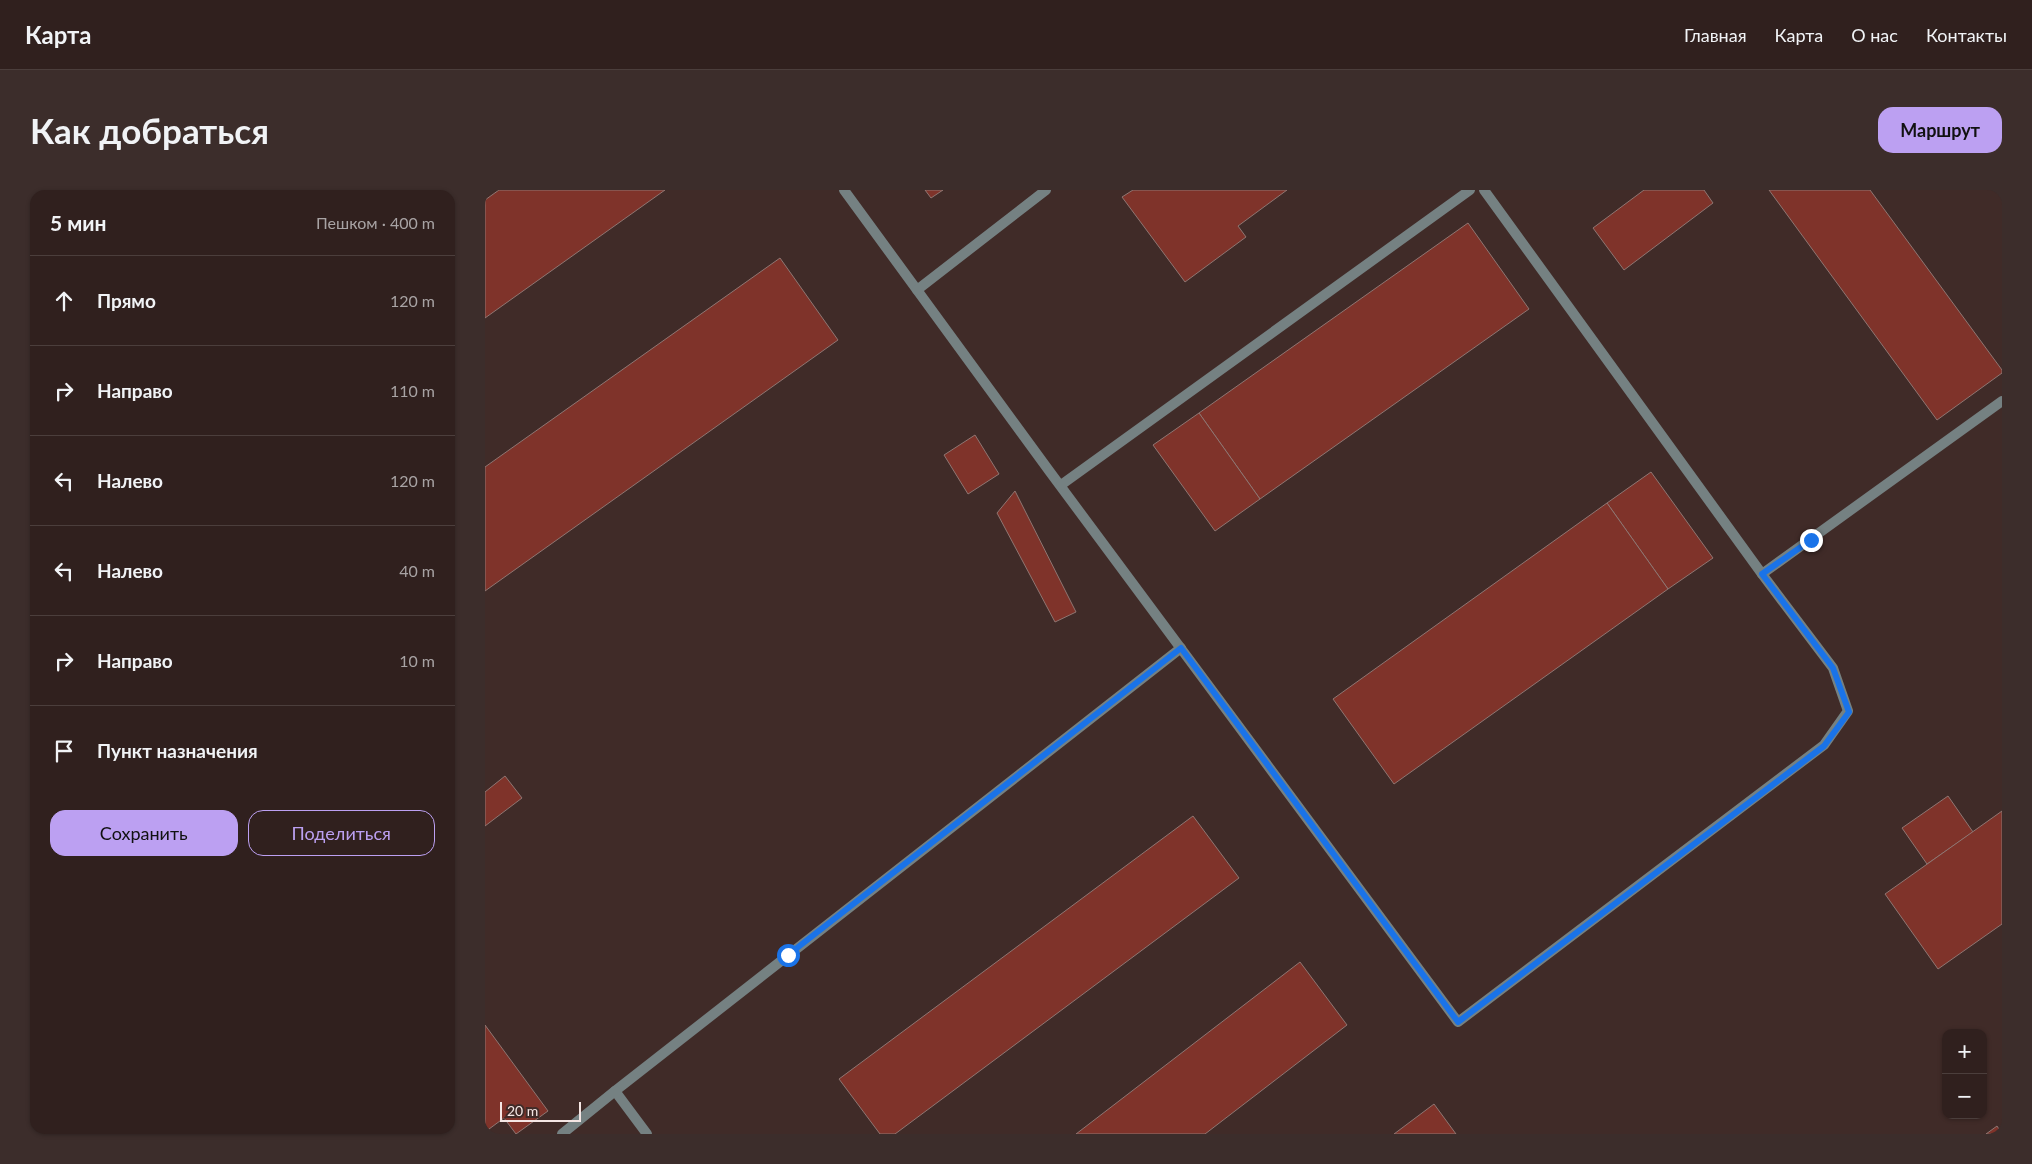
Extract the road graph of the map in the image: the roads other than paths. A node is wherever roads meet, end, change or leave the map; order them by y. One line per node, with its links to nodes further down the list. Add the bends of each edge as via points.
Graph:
1 (844, 190): 5 (lane)
2 (1046, 190): 5 (lane)
3 (1469, 190): 7 (lane)
4 (1484, 190): 8 (lane)
5 (917, 290): 7 (lane)
6 (2002, 401): 8 (lane)
7 (1061, 486): 9 (lane)
8 (1762, 574): 9 (lane, via 1833,668 1849,712 1824,746 1458,1022)
9 (1181, 648): 10 (lane)
10 (615, 1091): 11 (lane); 12 (lane)
11 (562, 1134)
12 (647, 1134)

